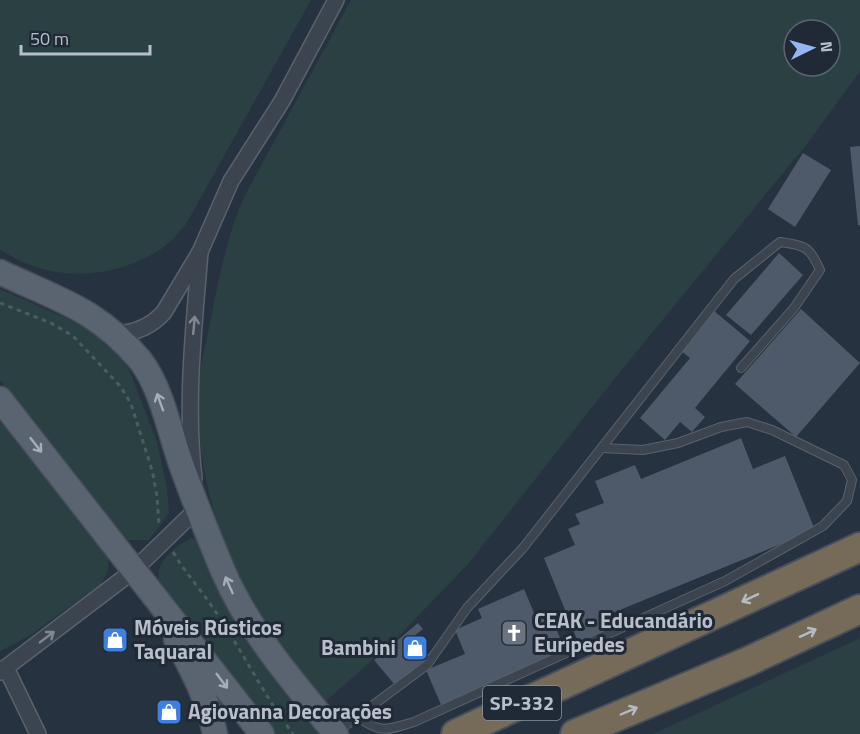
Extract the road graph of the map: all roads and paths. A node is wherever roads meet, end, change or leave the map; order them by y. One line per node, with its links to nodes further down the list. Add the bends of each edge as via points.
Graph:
1 (336, 0): 2 (street, via 282,102 231,181)
2 (200, 252): 5 (street, via 157,320 132,334); 9 (street, one-way to 2, via 189,403)
3 (2, 273): 5 (main road, via 77,306)
4 (0, 303): 10 (path, via 73,336 121,387 131,404 152,470 159,530)
5 (116, 334): 9 (main road, one-way to 5, via 157,393 141,362)
6 (741, 368): 8 (lane, via 794,308 820,270 813,252 799,244 780,242 734,279)
7 (0, 399): 12 (main road, one-way to 12)
8 (602, 448): 16 (lane, via 524,548 467,608 428,665); 16 (lane, via 643,450 747,422 844,465 852,480 847,501 822,526 725,580 414,722 383,731 373,729)
9 (198, 508): 10 (street); 21 (main road, one-way to 9, via 255,633 237,602)
10 (165, 540): 12 (street); 20 (path, via 211,604)
11 (860, 547): 22 (highway, SP-332, one-way to 22)
12 (133, 571): 13 (main road); 15 (street, one-way to 12)
13 (152, 594): 18 (main road, via 198,682); 19 (main road, one-way to 19)
14 (860, 609): 23 (highway, SP-332, one-way to 14, via 750,661)
15 (3, 670): 17 (street)
16 (358, 717): 21 (lane)
17 (38, 734)
18 (215, 734)
19 (261, 734)
20 (293, 734)
21 (336, 734)
22 (456, 734)
23 (575, 734)

